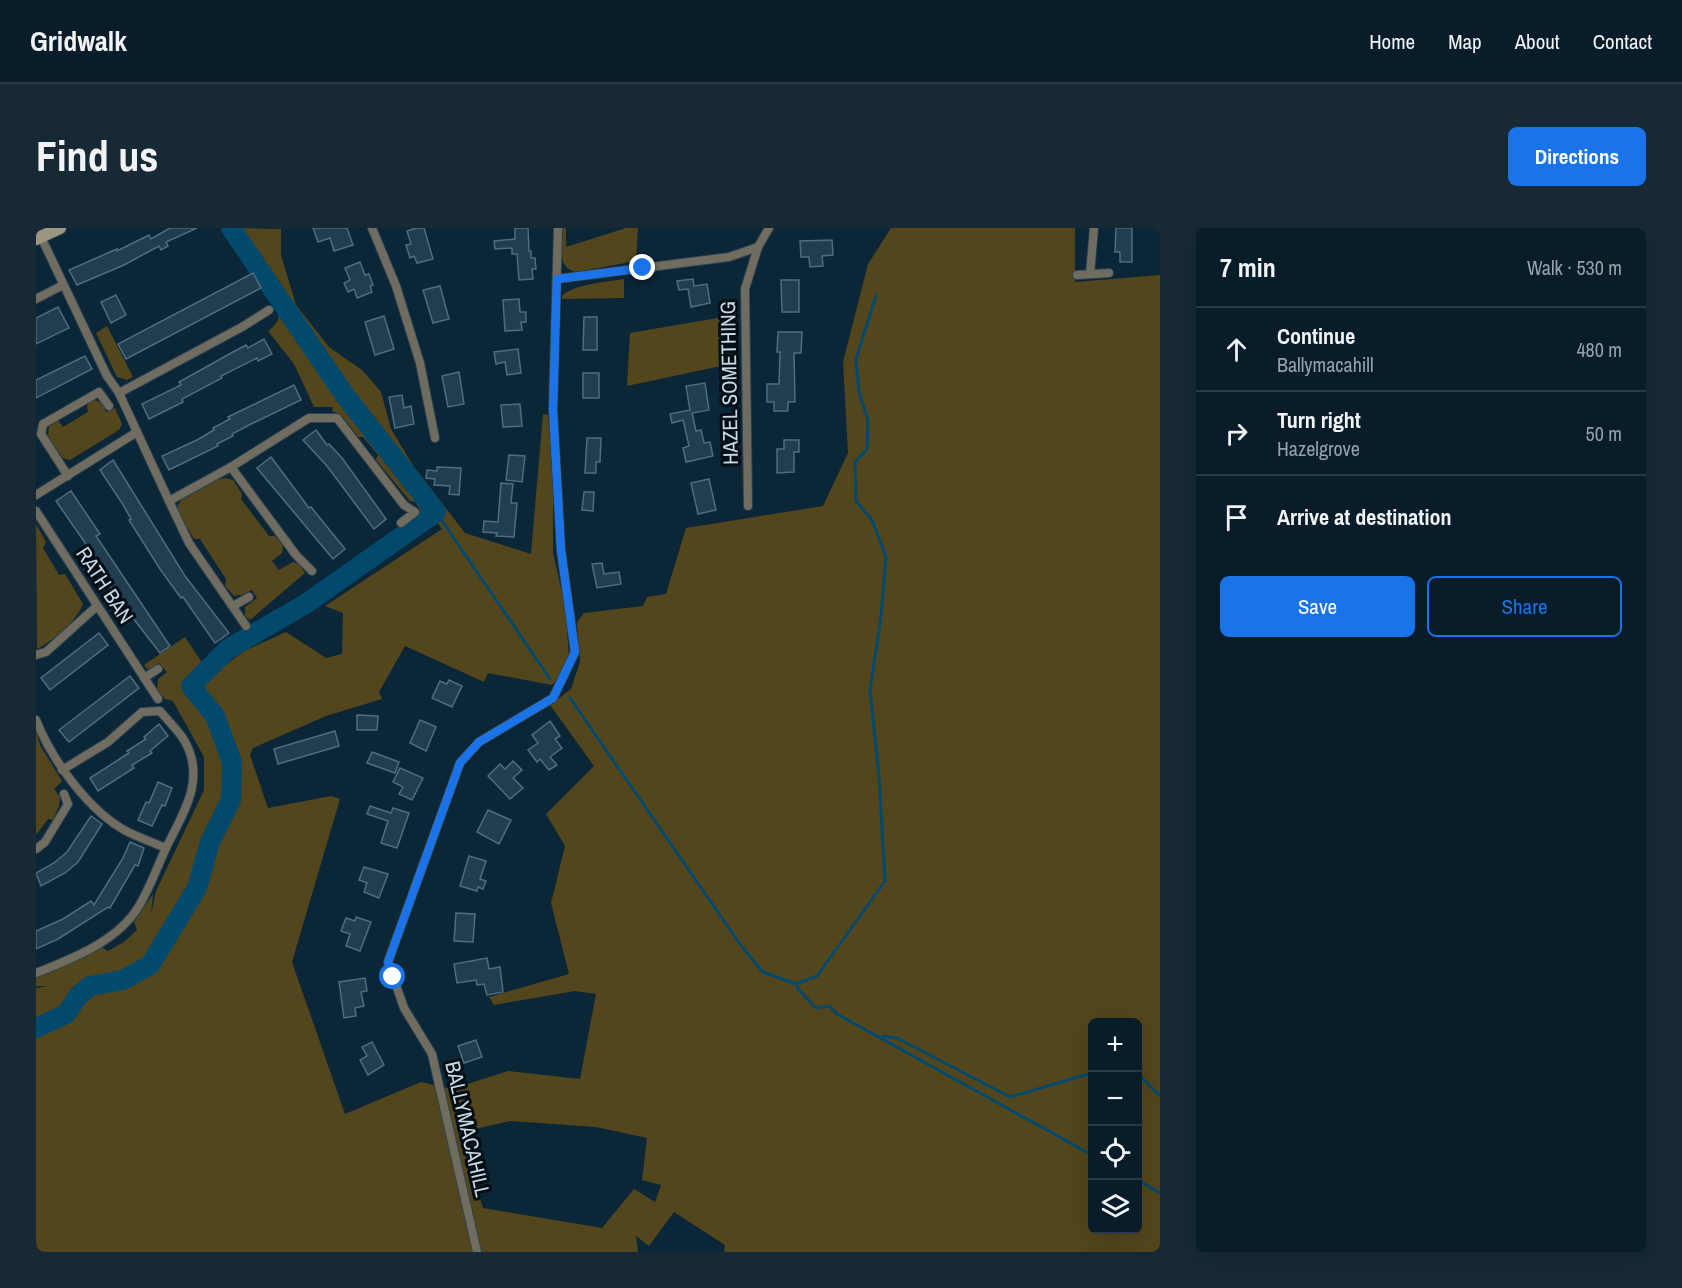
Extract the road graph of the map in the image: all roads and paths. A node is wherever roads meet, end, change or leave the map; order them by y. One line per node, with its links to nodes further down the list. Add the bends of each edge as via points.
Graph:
1 (60, 228): 6 (main road)
2 (372, 228): 19 (street, via 396,286 420,363)
3 (558, 228): 11 (street, BALLYMACAHILL)
4 (769, 228): 7 (street, HAZEL SOMETHING)
5 (1094, 228): 10 (street)
6 (38, 238): 12 (street)
7 (758, 248): 11 (street, via 729,257); 24 (street, HAZEL SOMETHING, via 745,289)
8 (1109, 273): 10 (street)
9 (1077, 274): 10 (street)
10 (1090, 274)
11 (557, 279): 44 (street, BALLYMACAHILL, via 553,410 561,550 575,652 553,698 479,742 460,763 388,962 404,1008 432,1054)
12 (63, 285): 13 (street); 15 (street)
13 (36, 298)
14 (269, 310): 15 (street)
15 (118, 393): 17 (street)
16 (109, 406): 18 (street, via 99,392 43,424)
17 (138, 432): 21 (street); 23 (street)
18 (38, 433): 21 (street)
19 (435, 438)
20 (231, 467): 23 (street); 26 (street, via 309,418 337,418 404,505 415,512); 27 (street)
21 (68, 476): 22 (street)
22 (36, 495)
23 (169, 501): 32 (street, via 189,543)
24 (748, 506)
25 (36, 511): 31 (street, RATH BAN)
26 (400, 522)
27 (296, 555): 28 (street); 29 (street)
28 (288, 561)
29 (312, 571)
30 (249, 597): 32 (street)
31 (97, 606): 34 (street, via 46,652); 36 (street, RATH BAN)
32 (233, 606): 33 (street)
33 (246, 626)
34 (36, 655)
35 (158, 669): 36 (street)
36 (144, 678): 37 (street, RATH BAN)
37 (158, 699)
38 (36, 720): 39 (street)
39 (63, 770): 41 (street, via 93,805 126,831); 41 (street, via 108,742 142,712 160,711 183,739 194,762 193,792)
40 (64, 794): 42 (street, via 68,804 45,842)
41 (166, 848): 43 (street, via 136,911 117,931 59,964)
42 (36, 849)
43 (36, 972)
44 (477, 1252)

